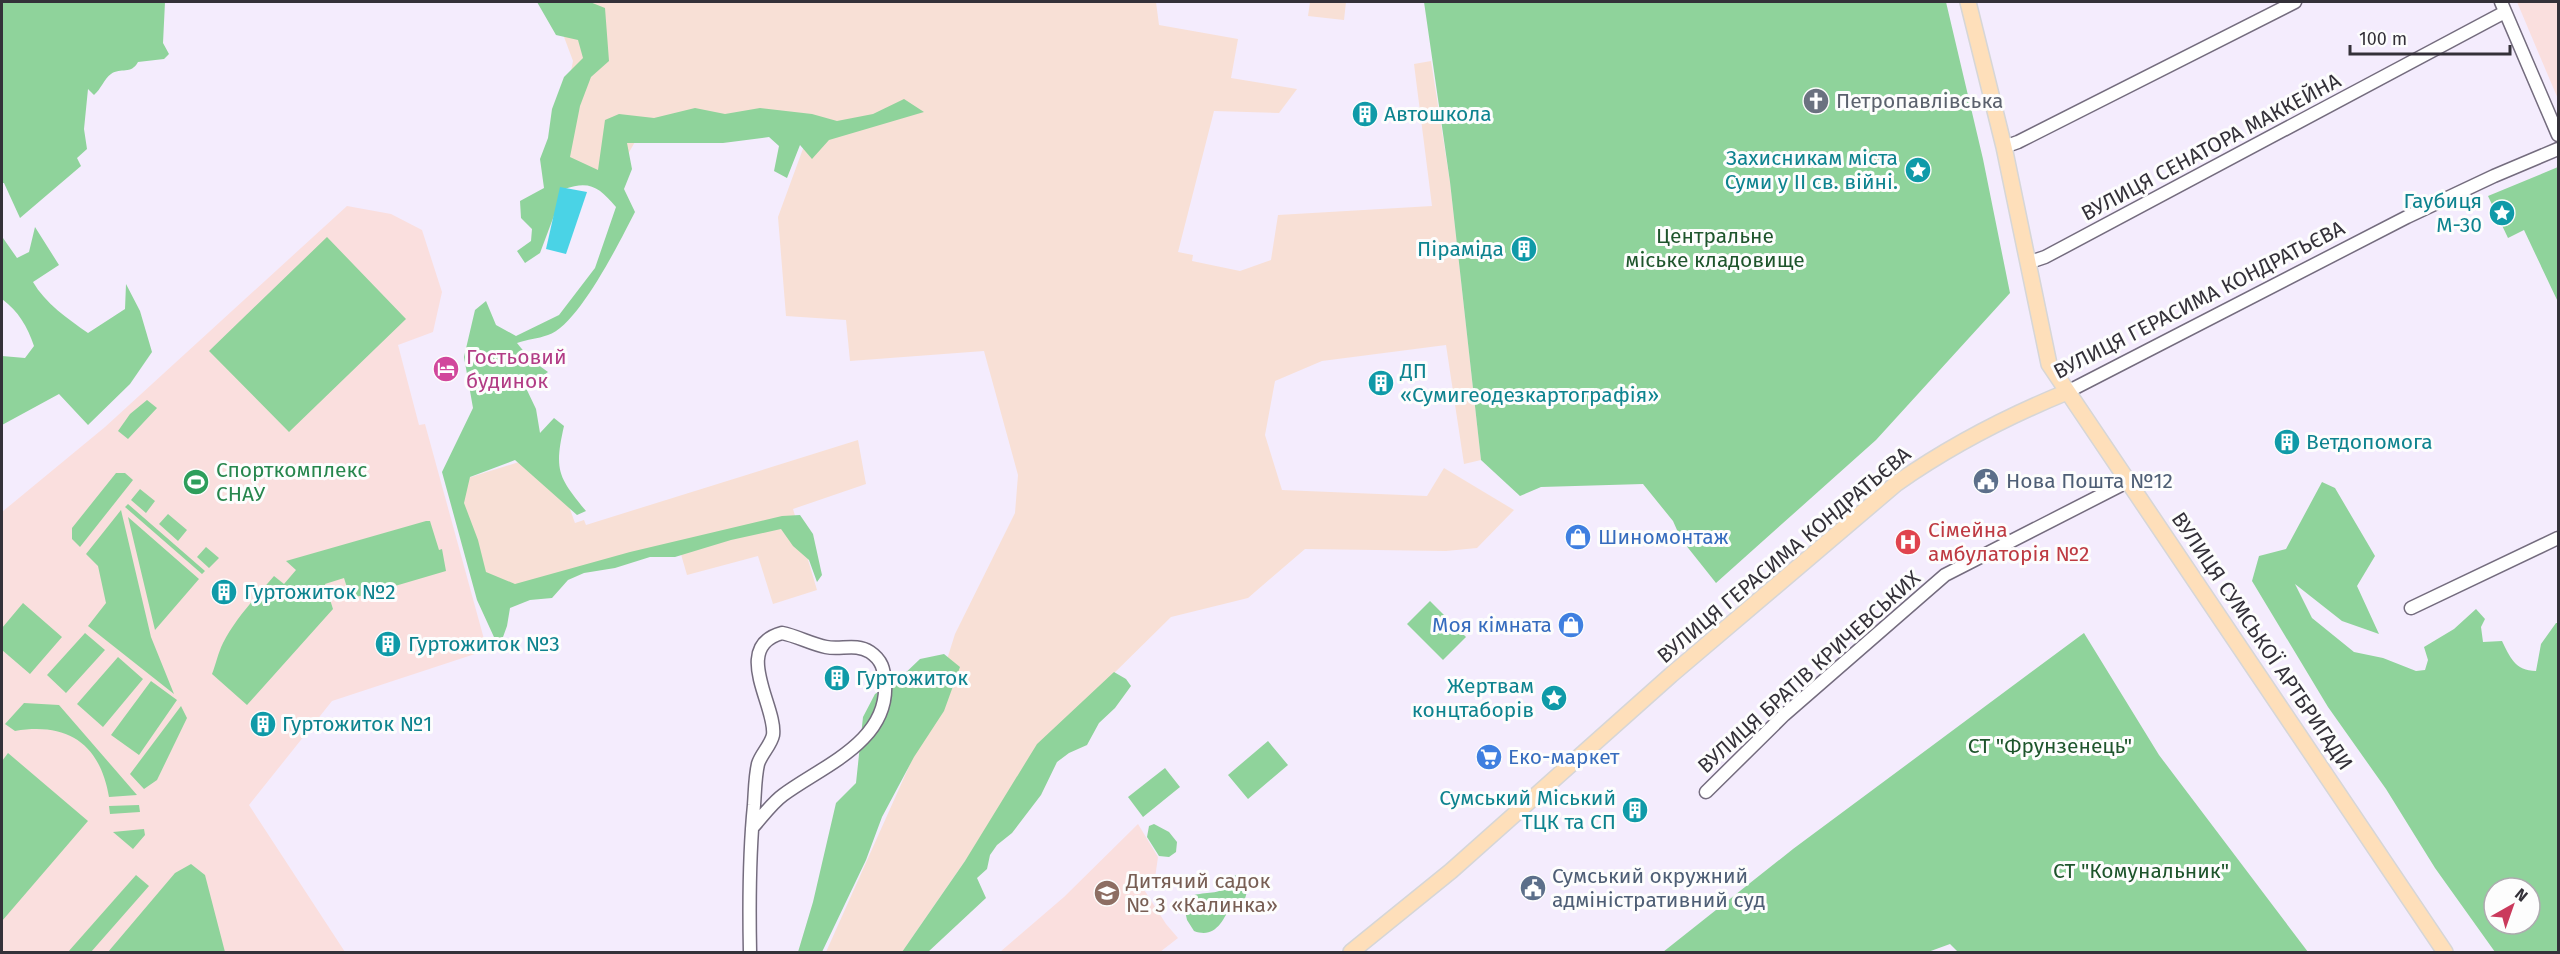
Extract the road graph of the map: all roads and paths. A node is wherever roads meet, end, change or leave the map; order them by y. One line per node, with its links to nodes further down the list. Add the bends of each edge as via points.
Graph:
1 (1968, 2): 5 (main road, ВУЛИЦЯ СУМСЬКОЇ АРТБРИГАДИ)
2 (2295, 2): 5 (street)
3 (2503, 7): 4 (street); 7 (street, ВУЛИЦЯ СЕНАТОРА МАККЕЙНА)
4 (2559, 135)
5 (2004, 147): 7 (main road, ВУЛИЦЯ СУМСЬКОЇ АРТБРИГАДИ)
6 (2559, 149): 8 (street, ВУЛИЦЯ ГЕРАСИМА КОНДРАТЬЄВА, via 2407,218)
7 (2030, 262): 8 (main road, ВУЛИЦЯ СУМСЬКОЇ АРТБРИГАДИ, via 2049,364)
8 (2067, 392): 9 (main road, ВУЛИЦЯ СУМСЬКОЇ АРТБРИГАДИ); 15 (main road, ВУЛИЦЯ ГЕРАСИМА КОНДРАТЬЄВА, via 2021,411 1897,483)
9 (2128, 481): 12 (street, ВУЛИЦЯ БРАТІВ КРИЧЕВСЬКИХ, via 1945,575 1784,715); 16 (main road, ВУЛИЦЯ СУМСЬКОЇ АРТБРИГАДИ)
10 (2559, 538): 11 (street)
11 (2411, 608)
12 (1707, 792)
13 (752, 828): 13 (street, via 782,796 850,752 882,710 884,667 869,651 859,646 826,647 782,633 765,646 758,668 773,735 759,764); 14 (street)
14 (750, 952)
15 (1351, 952)
16 (2445, 952)

